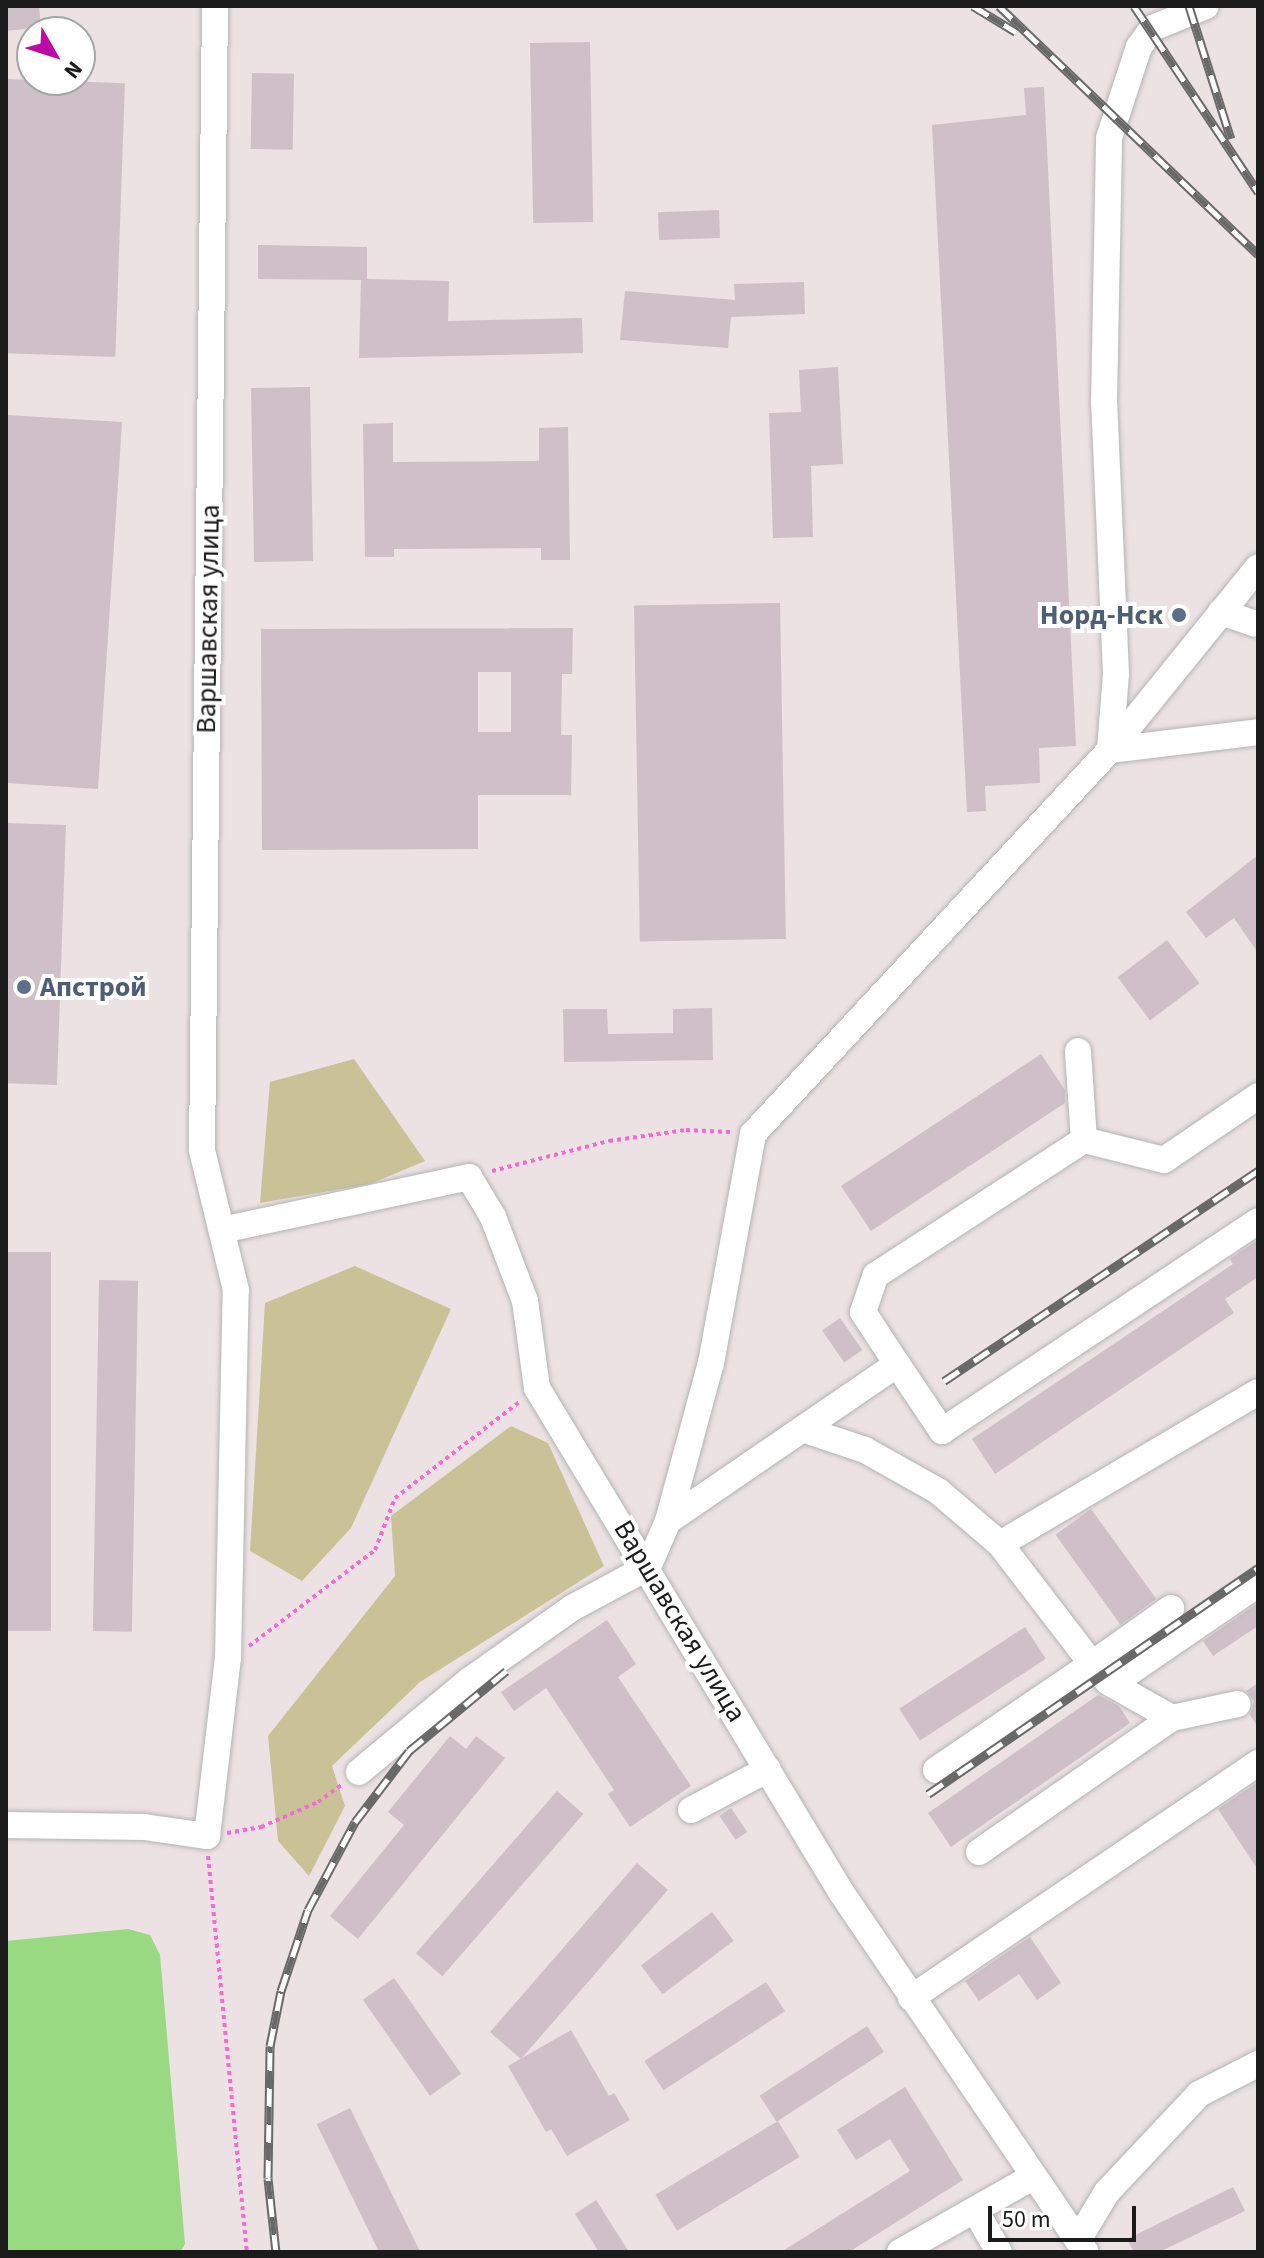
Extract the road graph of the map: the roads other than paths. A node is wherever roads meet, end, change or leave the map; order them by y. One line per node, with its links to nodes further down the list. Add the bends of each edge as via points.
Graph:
1 (215, 6): 14 (street, Варшавская улица, via 202,1150)
2 (1147, 6): 4 (street)
3 (1206, 6): 4 (street, via 1153,28)
4 (1139, 47): 9 (street, via 1109,138 1104,403 1116,674)
5 (1258, 567): 6 (street)
6 (1221, 612): 7 (street); 9 (street)
7 (1255, 624)
8 (1258, 732): 9 (street)
9 (1110, 750): 18 (street, via 753,1134 711,1363)
10 (1078, 1051): 12 (street)
11 (1258, 1096): 12 (street, via 1164,1160)
12 (1084, 1140): 15 (street, via 876,1275 863,1312)
13 (1258, 1221): 15 (street, via 942,1431)
14 (222, 1230): 20 (street, Варшавская улица, via 469,1177 493,1217 525,1301 537,1388); 32 (street, Варшавская улица, via 236,1290 228,1658 207,1836 144,1827)
15 (897, 1364): 17 (street)
16 (1258, 1392): 19 (street)
17 (805, 1430): 18 (street); 19 (street, via 865,1450 938,1491)
18 (668, 1521): 20 (street)
19 (1000, 1544): 23 (street)
20 (648, 1567): 28 (street, Варшавская улица); 30 (street, via 547,1626)
21 (1258, 1584): 24 (street)
22 (1171, 1608): 23 (street)
23 (1092, 1664): 24 (street); 29 (street)
24 (1112, 1684): 26 (street)
25 (1238, 1704): 26 (street)
26 (1172, 1718): 33 (street)
27 (1258, 1763): 34 (street)
28 (768, 1769): 31 (street); 34 (street, Варшавская улица)
29 (936, 1770)
30 (359, 1772)
31 (691, 1810)
32 (6, 1825)
33 (979, 1852)
34 (911, 1998): 36 (street, Варшавская улица)
35 (1258, 2064): 38 (street, via 1199,2094 1107,2192)
36 (1031, 2178): 37 (street); 38 (street, Варшавская улица)
37 (975, 2210): 39 (street); 40 (street)
38 (1082, 2246)
39 (917, 2248)
40 (999, 2252)

